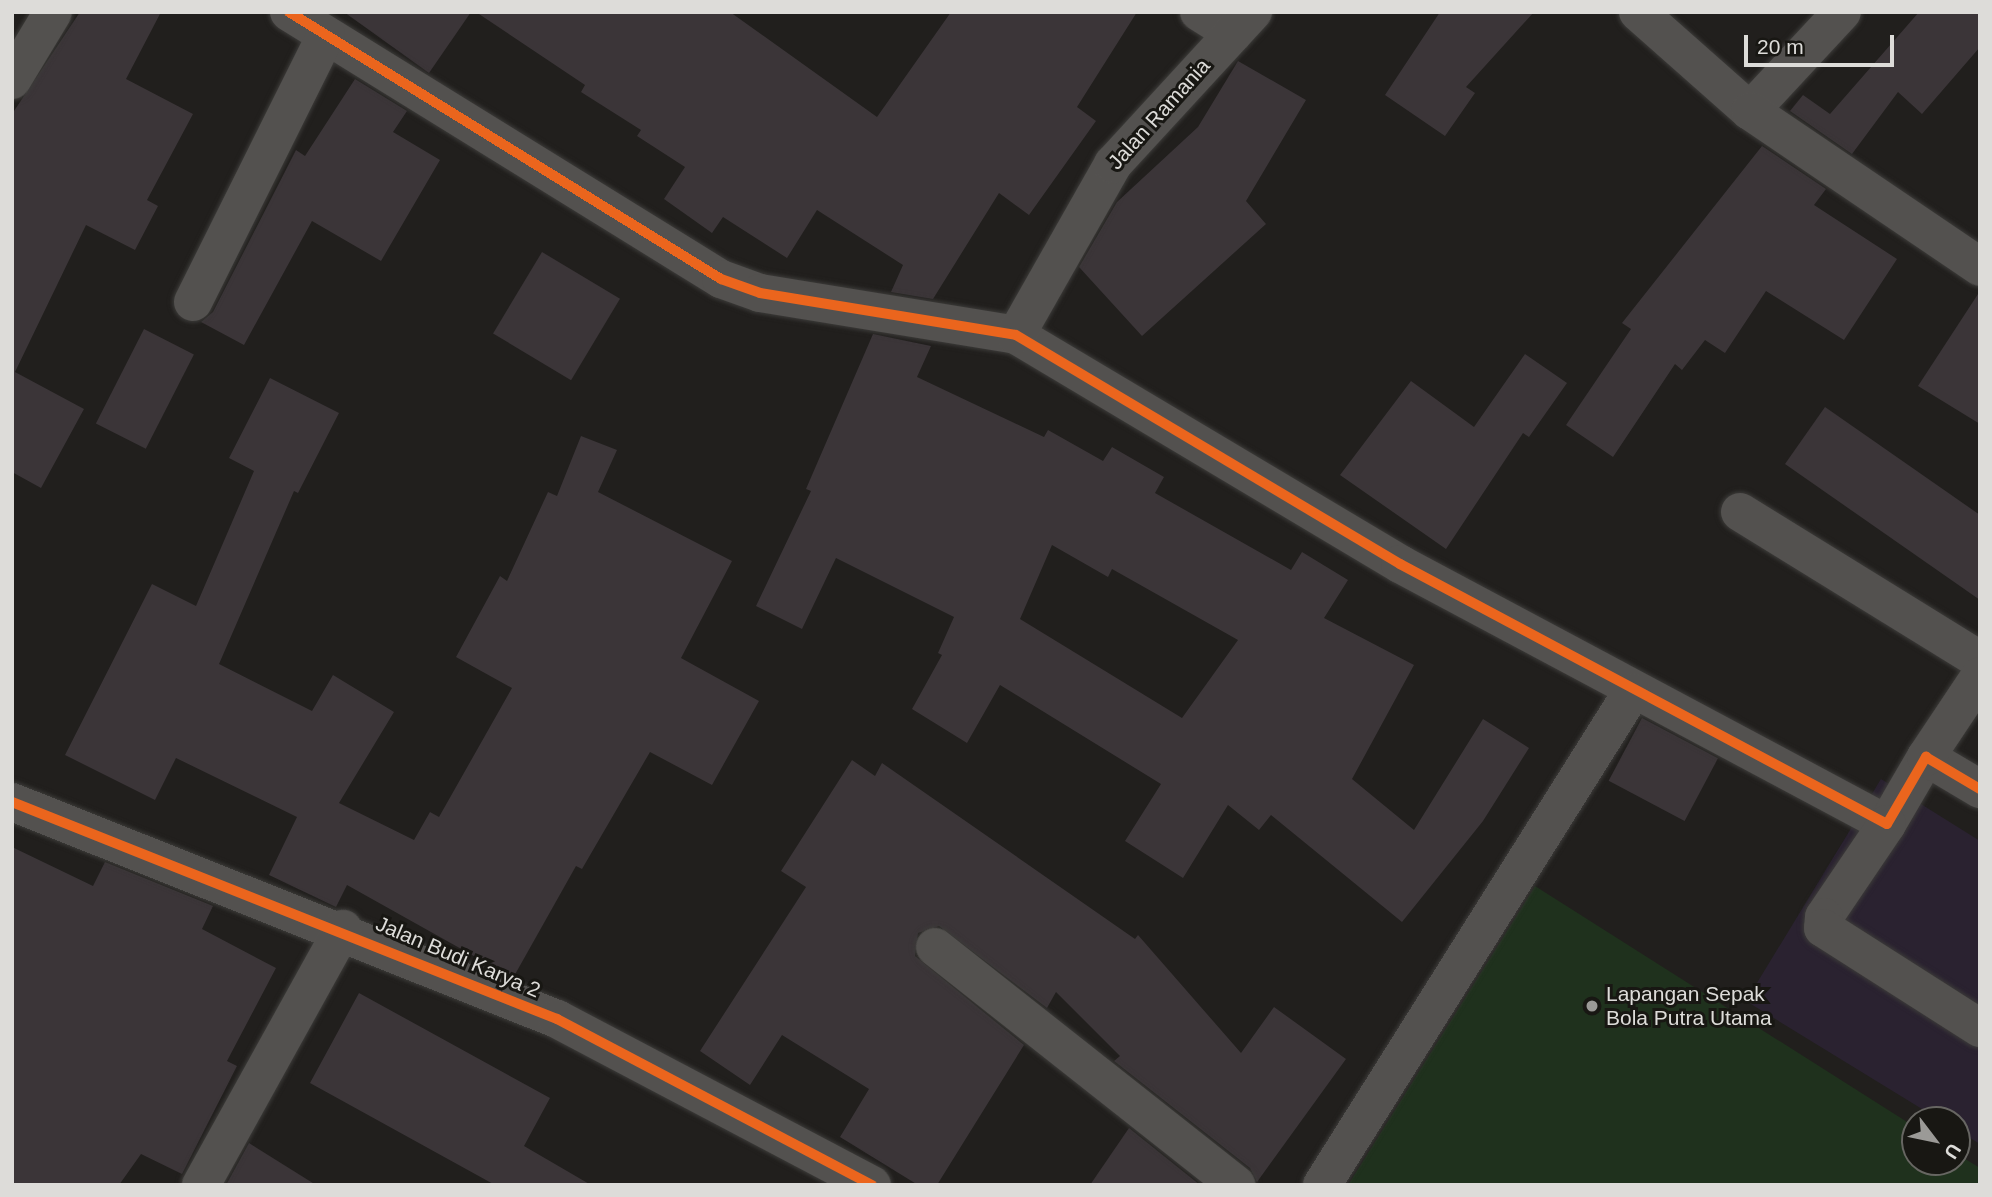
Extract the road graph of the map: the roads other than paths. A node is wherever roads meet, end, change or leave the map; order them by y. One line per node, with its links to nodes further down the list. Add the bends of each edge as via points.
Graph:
1 (53, 12): 8 (street)
2 (289, 12): 7 (street)
3 (1199, 12): 6 (street)
4 (1638, 12): 9 (street)
5 (1842, 12): 9 (street)
6 (1243, 23): 12 (street, Jalan Ramania, via 1113,164)
7 (326, 35): 11 (street); 12 (street, via 721,279 760,293)
8 (12, 80)
9 (1750, 111): 10 (street)
10 (1980, 267)
11 (193, 302)
12 (1016, 335): 16 (street, via 1400,564)
13 (1740, 512): 14 (street)
14 (1980, 660)
15 (1980, 676): 17 (street)
16 (1632, 692): 20 (street); 27 (street)
17 (1926, 757): 18 (street); 20 (street)
18 (1980, 789)
19 (12, 802): 21 (street, Jalan Budi Karya 2)
20 (1887, 824): 23 (street, via 1824,916 1823,928)
21 (342, 929): 24 (street); 25 (street, Jalan Budi Karya 2, via 557,1019)
22 (934, 947): 26 (street)
23 (1980, 1028)
24 (201, 1185)
25 (872, 1185)
26 (1236, 1185)
27 (1322, 1185)

